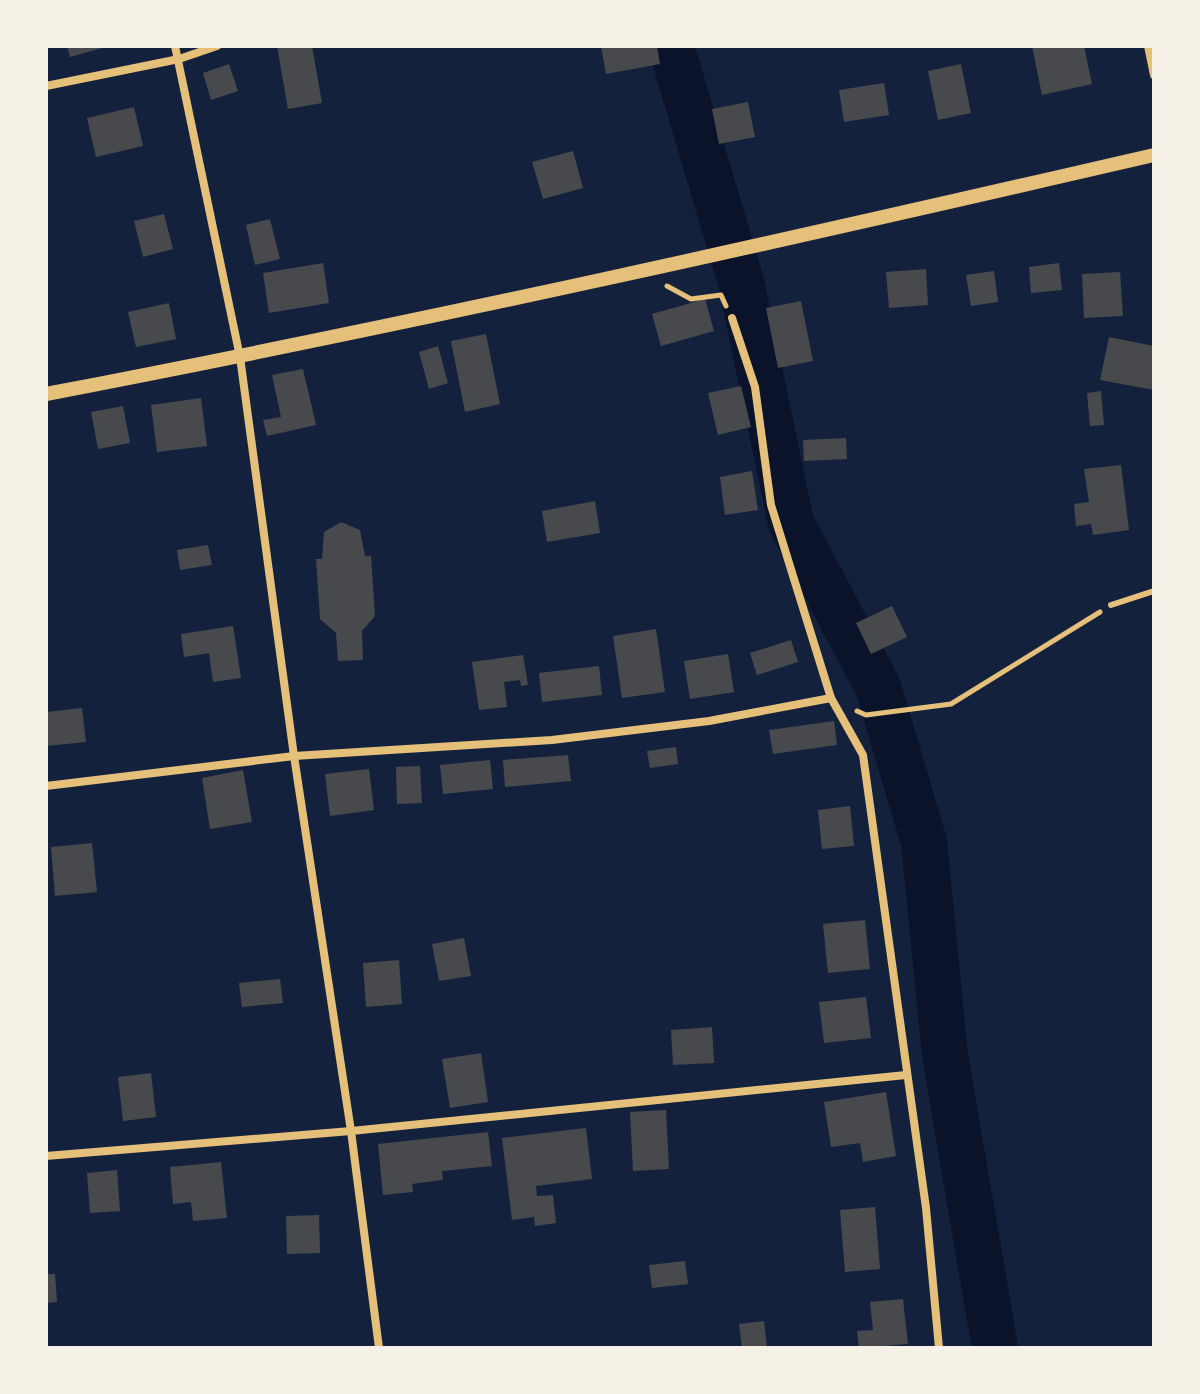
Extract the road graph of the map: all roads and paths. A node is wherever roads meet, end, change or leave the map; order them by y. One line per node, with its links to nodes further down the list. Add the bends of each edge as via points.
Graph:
1 (175, 46): 4 (street)
2 (217, 46): 4 (street)
3 (1148, 46): 5 (street)
4 (179, 59): 6 (street); 10 (street)
5 (1154, 75)
6 (46, 86)
7 (1154, 155): 10 (street)
8 (664, 284): 9 (path, via 691,299 721,295)
9 (732, 318): 14 (street, via 755,387 771,505)
10 (240, 357): 11 (street); 15 (street)
11 (46, 394)
12 (1154, 591): 13 (lane)
13 (1111, 605): 14 (path, via 951,704 866,715)
14 (831, 698): 15 (street, via 709,721 552,740); 17 (street, via 863,755)
15 (294, 756): 16 (street); 18 (street)
16 (46, 786)
17 (906, 1075): 18 (street); 21 (street)
18 (351, 1131): 19 (street); 20 (street)
19 (46, 1156)
20 (379, 1348)
21 (939, 1348)

